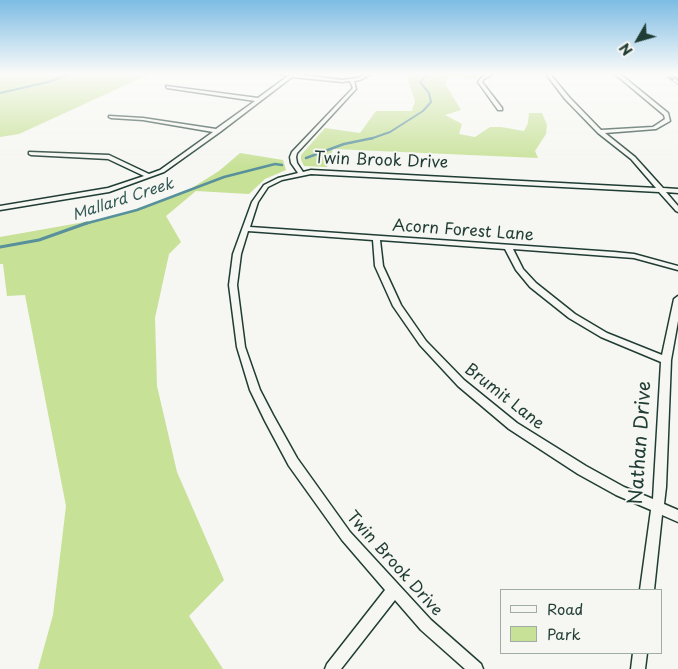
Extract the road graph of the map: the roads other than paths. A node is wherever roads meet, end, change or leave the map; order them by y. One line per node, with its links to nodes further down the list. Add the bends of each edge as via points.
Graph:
1 (252, 105): 8 (street)
2 (339, 105): 11 (street, via 295,152 294,163)
3 (497, 105): 6 (street)
4 (574, 105): 9 (street)
5 (655, 105): 9 (street, via 668,120 654,128)
6 (500, 109)
7 (111, 117): 8 (street)
8 (218, 131): 12 (street, via 170,167)
9 (600, 132): 13 (street, via 633,158)
10 (31, 153): 12 (street, via 109,157)
11 (301, 173): 13 (street, Twin Brook Drive); 17 (street, Twin Brook Drive, via 266,186 255,202)
12 (150, 176): 15 (street, via 109,190)
13 (661, 190): 14 (street, Twin Brook Drive); 16 (street)
14 (678, 191)
15 (0, 208)
16 (678, 210)
17 (245, 229): 18 (street, Acorn Forest Lane); 26 (street, Twin Brook Drive, via 233,284 241,347 256,390 293,462 346,536)
18 (376, 239): 19 (street, Acorn Forest Lane); 23 (street, Brumit Lane, via 379,266 397,306 423,343 461,383 513,426 547,448 620,491)
19 (508, 247): 20 (street, Acorn Forest Lane, via 634,256); 22 (street, via 520,270 533,285 572,316 604,335)
20 (678, 268)
21 (678, 299): 22 (street, Nathan Drive)
22 (666, 360): 23 (street, Nathan Drive)
23 (657, 507): 24 (street, Brumit Lane); 25 (street, Nathan Drive)
24 (678, 516)
25 (647, 589)
26 (394, 590): 28 (street); 29 (street, Twin Brook Drive, via 426,625)
27 (640, 654): 30 (street)
28 (332, 669)
29 (476, 669)
30 (638, 669)

